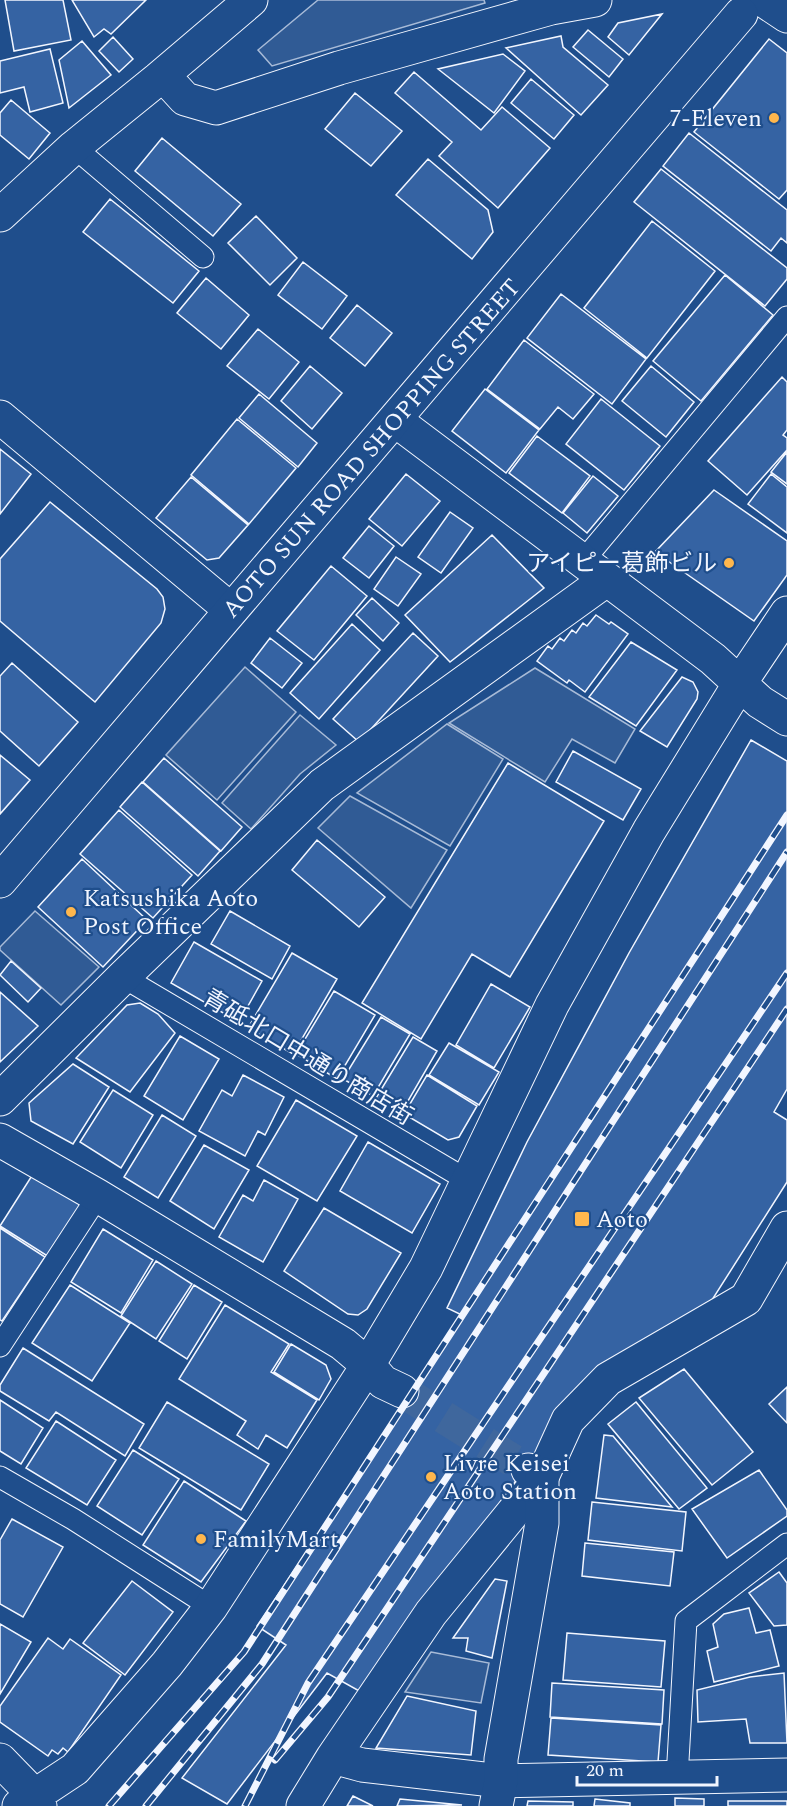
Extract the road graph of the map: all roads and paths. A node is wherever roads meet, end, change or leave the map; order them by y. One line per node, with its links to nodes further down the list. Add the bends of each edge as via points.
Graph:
1 (251, 0): 6 (street)
2 (595, 0): 3 (street)
3 (548, 4): 6 (street, via 216,108 185,99)
4 (758, 4): 5 (street); 12 (street, AOTO SUN ROAD SHOPPING STREET)
5 (787, 16)
6 (163, 75): 7 (street)
7 (74, 147): 8 (street); 9 (lane)
8 (0, 215)
9 (203, 257)
10 (787, 317): 13 (lane)
11 (0, 417): 14 (street)
12 (395, 420): 13 (street); 14 (street, AOTO SUN ROAD SHOPPING STREET)
13 (594, 571): 16 (street); 19 (street, via 322,785)
14 (231, 610): 18 (street, AOTO SUN ROAD SHOPPING STREET)
15 (787, 614): 16 (street)
16 (740, 683): 17 (street); 22 (street, via 649,831 552,1005)
17 (787, 719)
18 (0, 881)
19 (123, 977): 20 (street); 22 (lane, 青砥北口中通り商店街)
20 (0, 1099)
21 (0, 1140): 23 (street)
22 (467, 1180): 26 (street, via 426,1268)
23 (98, 1196): 25 (lane); 26 (street, via 343,1344)
24 (787, 1228): 28 (street, via 746,1299 608,1379 568,1420)
25 (0, 1346)
26 (368, 1365): 27 (street, via 383,1382); 31 (street)
27 (402, 1391)
28 (535, 1474): 32 (street, via 431,1613); 36 (street, via 542,1523)
29 (0, 1477): 31 (lane)
30 (787, 1544): 35 (lane, via 686,1620)
31 (212, 1606): 37 (street, via 75,1769)
32 (333, 1757): 36 (street); 38 (street)
33 (0, 1760): 37 (street)
34 (787, 1775): 35 (street)
35 (677, 1778): 36 (street)
36 (498, 1793)
37 (31, 1803)
38 (303, 1806)

